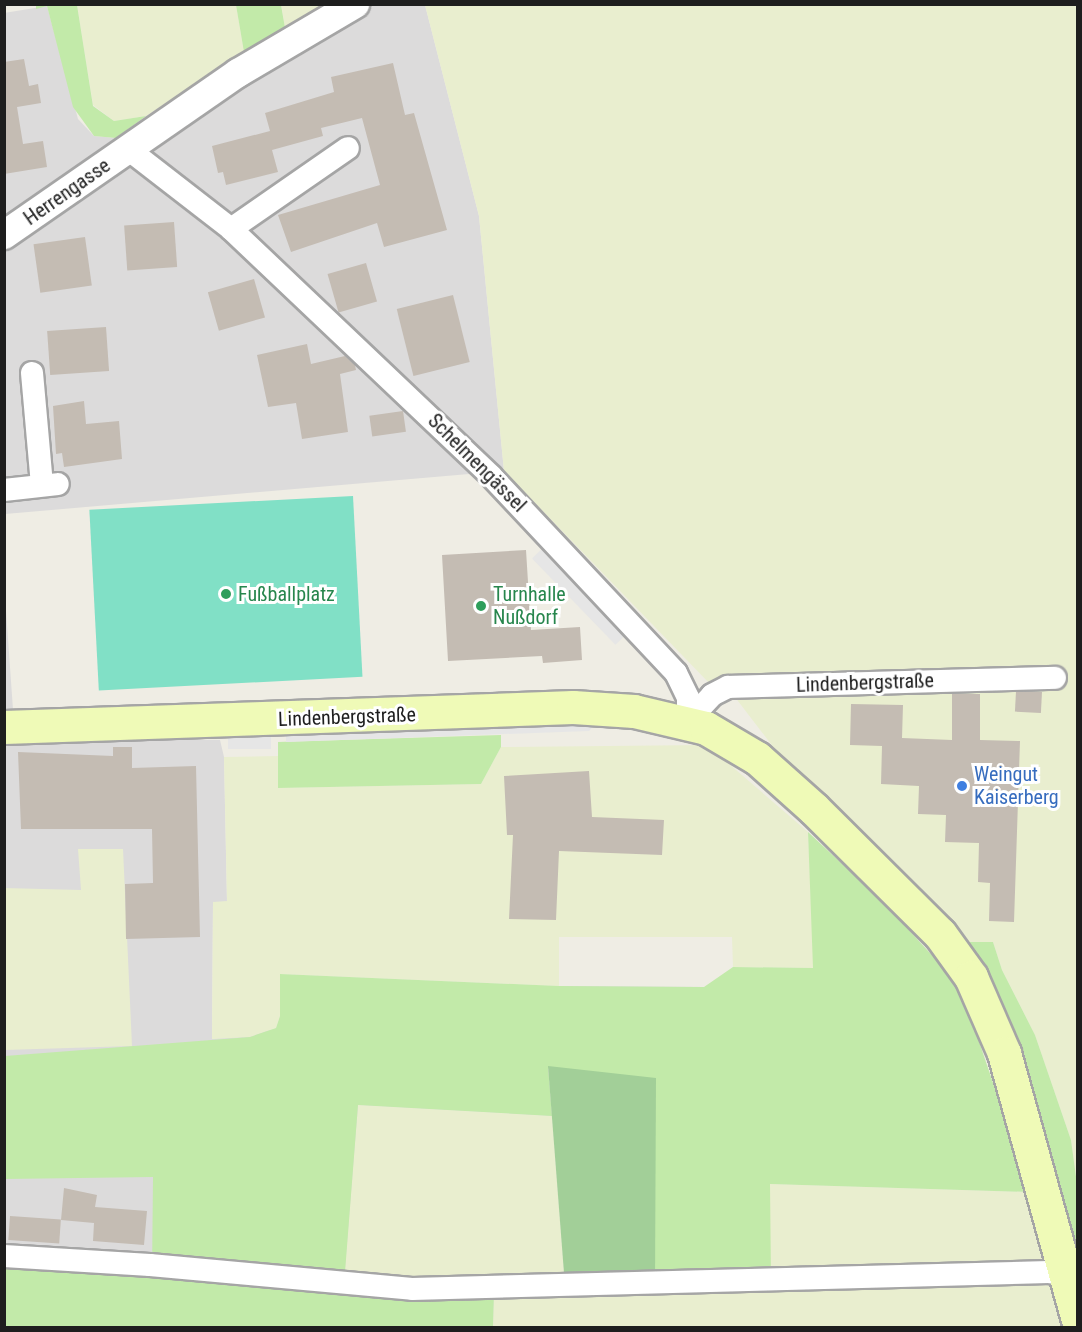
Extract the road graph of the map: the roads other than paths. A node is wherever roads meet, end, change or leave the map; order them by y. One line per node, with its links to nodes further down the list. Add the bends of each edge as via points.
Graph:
1 (355, 4): 3 (street, Herrengasse, via 254,62)
2 (348, 148): 4 (street)
3 (128, 149): 4 (street, Schelmengässel); 5 (street, Herrengasse)
4 (231, 229): 9 (street, Schelmengässel, via 491,476 651,644 683,686)
5 (4, 235)
6 (32, 373): 7 (street, via 50,484)
7 (4, 490)
8 (1055, 678): 9 (street, Lindenbergstraße, via 728,687 712,695)
9 (688, 722): 10 (main road, Lindenbergstraße, via 634,711 573,707); 12 (main road, Lindenbergstraße, via 732,742 782,779 957,954 996,1028)
10 (4, 727)
11 (4, 1256): 12 (street, via 412,1289)
12 (1071, 1275): 13 (main road, Lindenbergstraße)
13 (1077, 1320)

